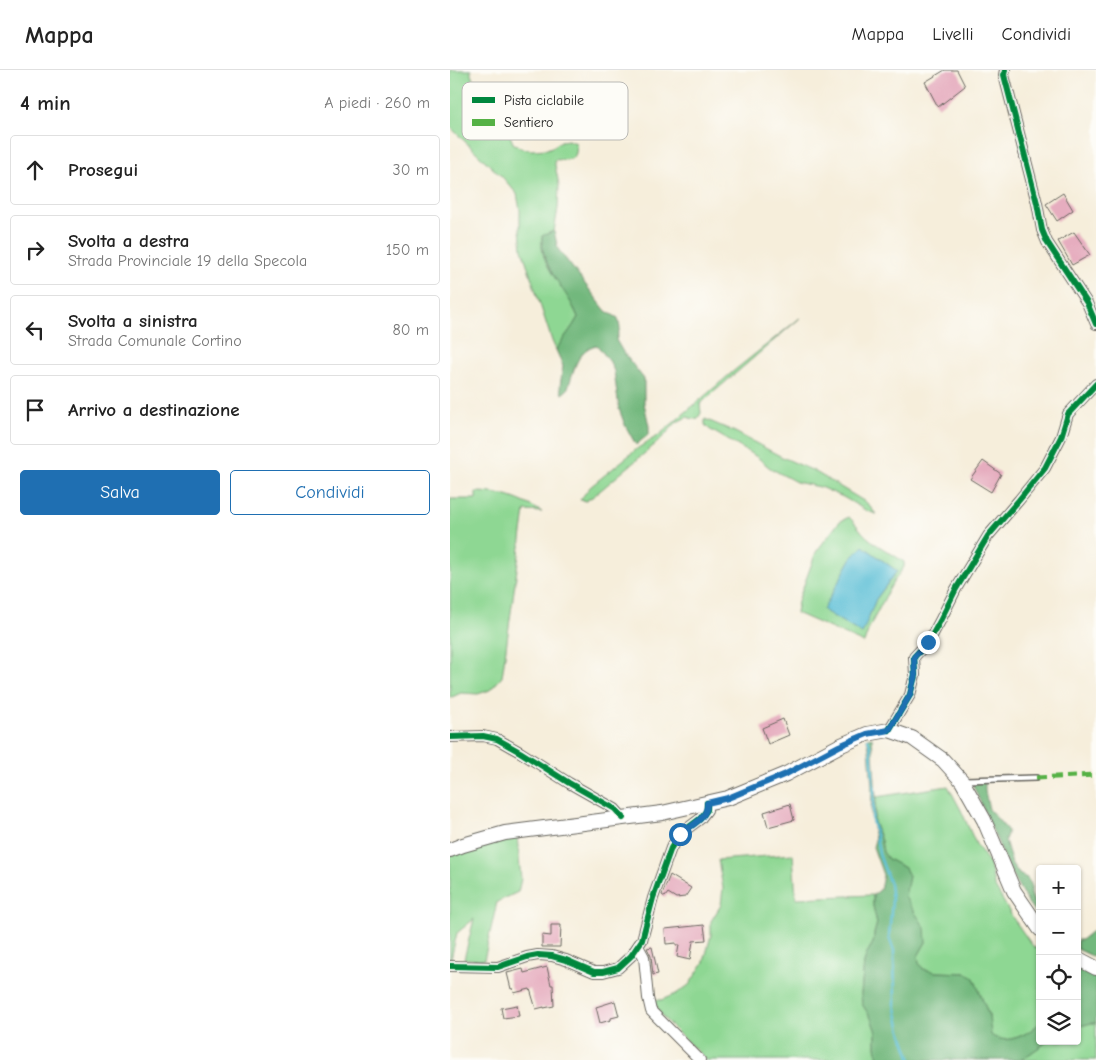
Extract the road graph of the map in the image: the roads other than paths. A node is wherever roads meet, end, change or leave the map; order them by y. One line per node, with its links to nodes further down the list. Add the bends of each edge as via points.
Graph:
1 (1005, 70): 2 (street, via 1042,230 1087,303)
2 (1096, 324)
3 (1096, 384): 4 (street, via 1068,414 1061,437 1045,468 988,536 928,642 914,657 915,675 910,695)
4 (889, 730): 7 (main road, via 912,738 943,760); 8 (main road, via 867,734 786,774 728,798)
5 (450, 737): 9 (street, via 483,736 496,740 615,809)
6 (1036, 778): 7 (lane)
7 (962, 781): 11 (main road, via 984,820 1014,891)
8 (707, 803): 9 (main road); 12 (street, via 707,810 700,819 680,834 671,848)
9 (623, 818): 10 (main road, via 505,833)
10 (450, 850)
11 (1036, 923)
12 (638, 946): 14 (street, via 618,968 603,972 594,972 552,956 538,955 498,967); 16 (street, via 644,957 651,1011)
13 (1081, 960): 15 (main road)
14 (450, 966)
15 (1096, 968)
16 (700, 1060)

